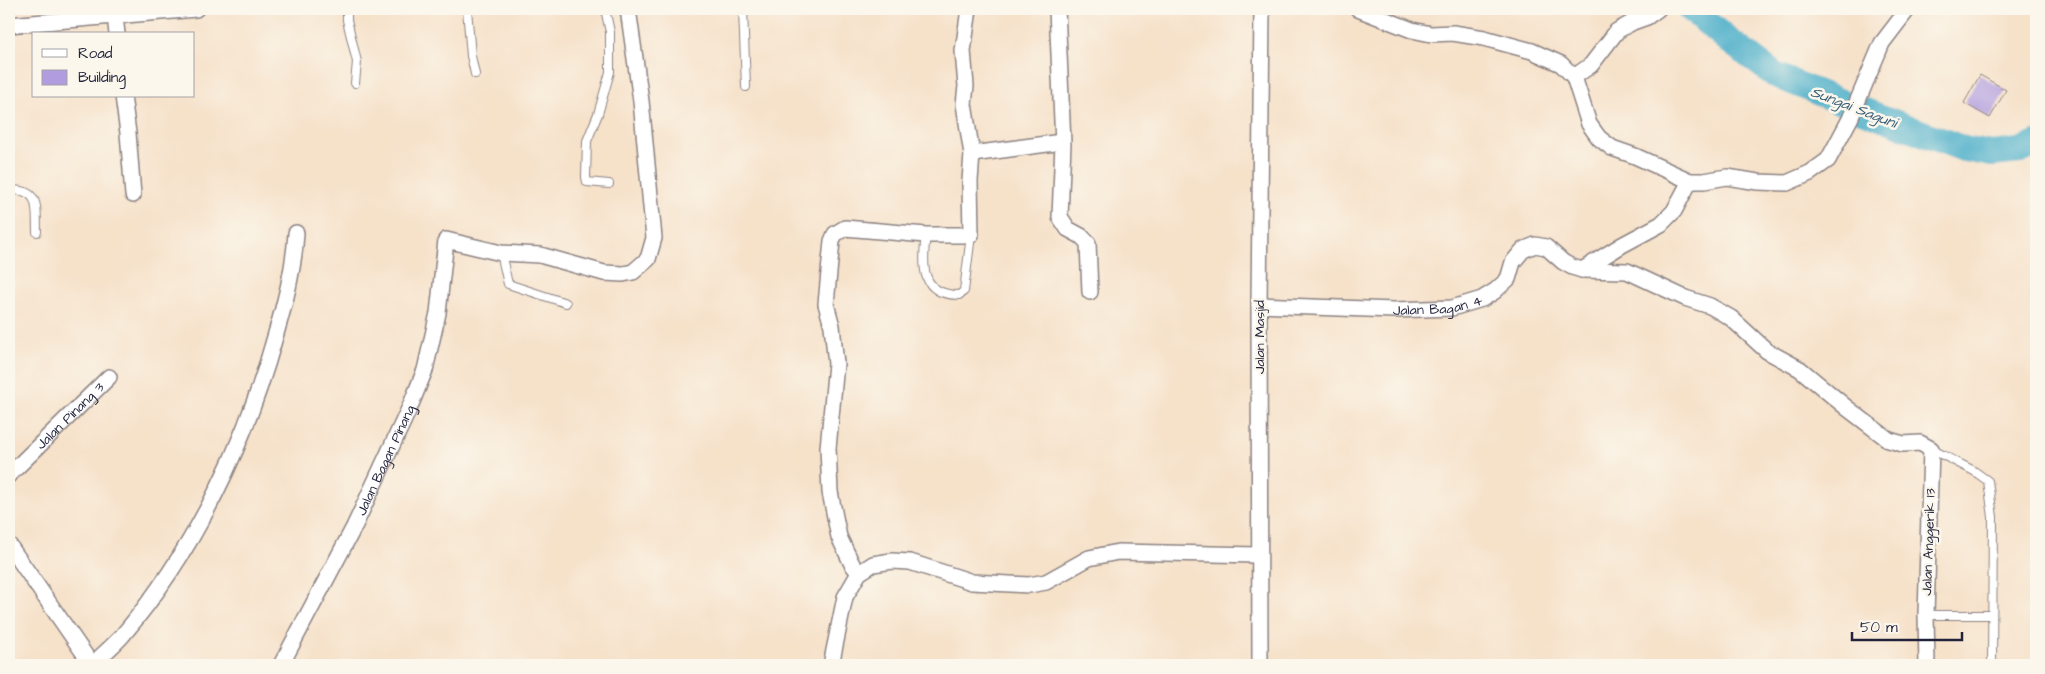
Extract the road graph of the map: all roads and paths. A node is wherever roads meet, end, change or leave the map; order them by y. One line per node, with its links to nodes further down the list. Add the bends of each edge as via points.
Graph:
1 (196, 9): 14 (street)
2 (347, 9): 19 (lane, via 356,62)
3 (467, 9): 17 (lane)
4 (605, 9): 25 (lane, via 610,32 610,72 587,141 586,177 587,182)
5 (628, 9): 33 (street, via 641,101 654,238 648,259 633,272 623,274 604,273 540,255)
6 (743, 9): 20 (lane)
7 (969, 9): 23 (street, via 963,51 964,104)
8 (1057, 9): 22 (street)
9 (1262, 9): 38 (street, Jalan Masjid)
10 (1358, 9): 18 (street, via 1412,30 1484,38 1532,51 1561,64)
11 (1658, 9): 18 (street, via 1617,31 1592,65)
12 (1908, 9): 24 (street, via 1882,43 1860,98 1828,160 1788,183 1727,177)
13 (44, 15): 14 (street); 15 (street)
14 (115, 16): 16 (street)
15 (9, 25)
16 (117, 32)
17 (475, 74)
18 (1574, 77): 24 (street, via 1589,124 1599,138 1612,148)
19 (355, 83)
20 (746, 87)
21 (123, 98): 27 (street)
22 (1062, 142): 23 (street); 36 (street, via 1060,217 1068,228 1088,243)
23 (972, 154): 30 (street)
24 (1690, 181): 32 (street, via 1674,211 1661,224)
25 (609, 184)
26 (9, 190): 28 (lane, via 31,194 35,200)
27 (133, 194)
28 (37, 232)
29 (296, 234): 47 (street, via 295,262 268,362 234,453 204,516 149,601 121,637)
30 (972, 234): 31 (street); 31 (lane, via 964,291 959,295 936,291 930,283 923,254)
31 (926, 235): 44 (street, via 845,228 835,234 832,241 826,304 836,364 828,448 830,492 839,537)
32 (1622, 245): 34 (street); 35 (street)
33 (501, 253): 37 (lane, via 508,284); 48 (street, Jalan Bagan Pinang, via 446,240 438,313 425,370 354,527)
34 (1582, 270): 35 (street); 38 (street, Jalan Bagan 4, via 1563,262 1546,247 1535,244 1523,250 1513,262 1508,279 1495,291 1482,299 1452,308 1394,310)
35 (1627, 271): 40 (street, via 1731,318 1767,351 1800,369 1889,440 1903,444 1920,442)
36 (1090, 292)
37 (566, 304)
38 (1259, 305): 43 (street, Jalan Masjid)
39 (109, 377): 41 (street, Jalan Pinang 3)
40 (1931, 449): 45 (street, Jalan Anggerik 13); 46 (lane, via 1988,481 1993,517)
41 (9, 475)
42 (9, 545): 47 (street)
43 (1258, 555): 44 (street, via 1118,552 1089,558 1046,582 1029,585 972,582 910,562 873,564); 50 (street, Jalan Masjid)
44 (859, 572): 49 (street, via 846,596)
45 (1926, 615): 46 (lane); 51 (street, Jalan Anggerik 13)
46 (1991, 615): 52 (lane)
47 (92, 665)
48 (281, 665)
49 (831, 665)
50 (1260, 665)
51 (1928, 665)
52 (1992, 665)

